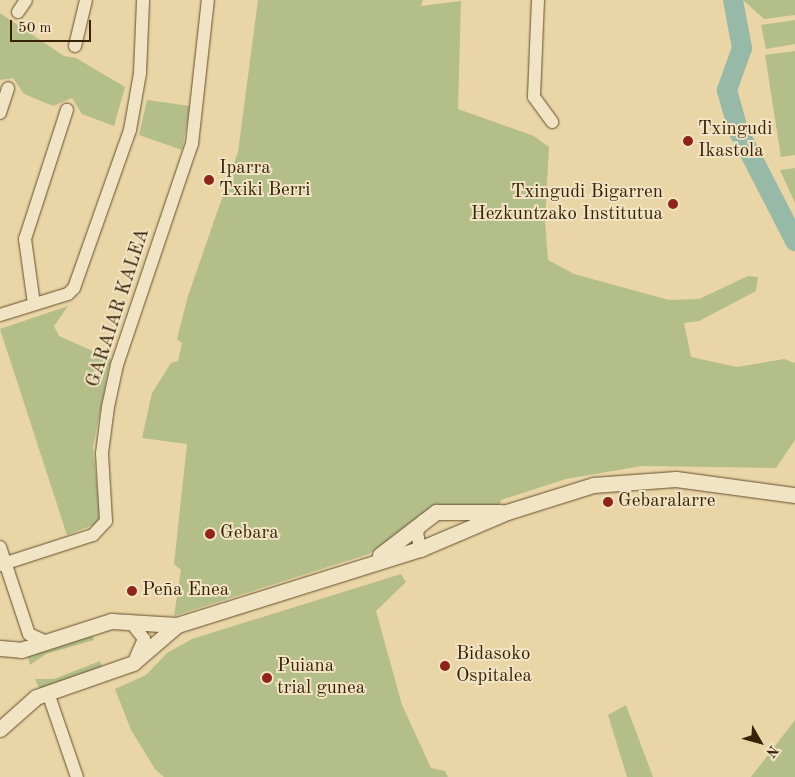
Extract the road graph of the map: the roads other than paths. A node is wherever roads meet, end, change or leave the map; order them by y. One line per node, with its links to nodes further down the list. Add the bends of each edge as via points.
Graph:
1 (26, 0): 6 (street)
2 (86, 0): 7 (street)
3 (143, 0): 12 (street, via 140,73 130,130 74,288)
4 (208, 0): 22 (street, GARAIAR KALEA, via 192,144 117,364 108,407 102,453 106,521 93,534)
5 (538, 0): 11 (street, via 534,97)
6 (18, 12)
7 (75, 46)
8 (8, 88): 10 (street)
9 (67, 110): 12 (street, via 25,238)
10 (0, 113)
11 (552, 122)
12 (34, 304): 13 (street)
13 (0, 315)
14 (795, 495): 16 (street, via 717,482 635,479 592,484)
15 (452, 511): 16 (street); 17 (street); 18 (street)
16 (507, 512): 18 (street)
17 (426, 517): 20 (street, via 417,532); 21 (street)
18 (469, 531): 20 (street)
19 (0, 547): 22 (street)
20 (420, 549): 21 (street)
21 (366, 563): 24 (street)
22 (3, 565): 25 (street)
23 (130, 620): 24 (street); 26 (street, via 103,623); 29 (street, via 145,643)
24 (177, 625): 29 (street)
25 (29, 634): 26 (street); 28 (street)
26 (46, 642): 28 (street)
27 (0, 648): 28 (street)
28 (21, 650)
29 (127, 666): 30 (street)
30 (48, 692): 31 (street, via 33,699 14,721); 32 (street)
31 (0, 729)
32 (77, 777)

